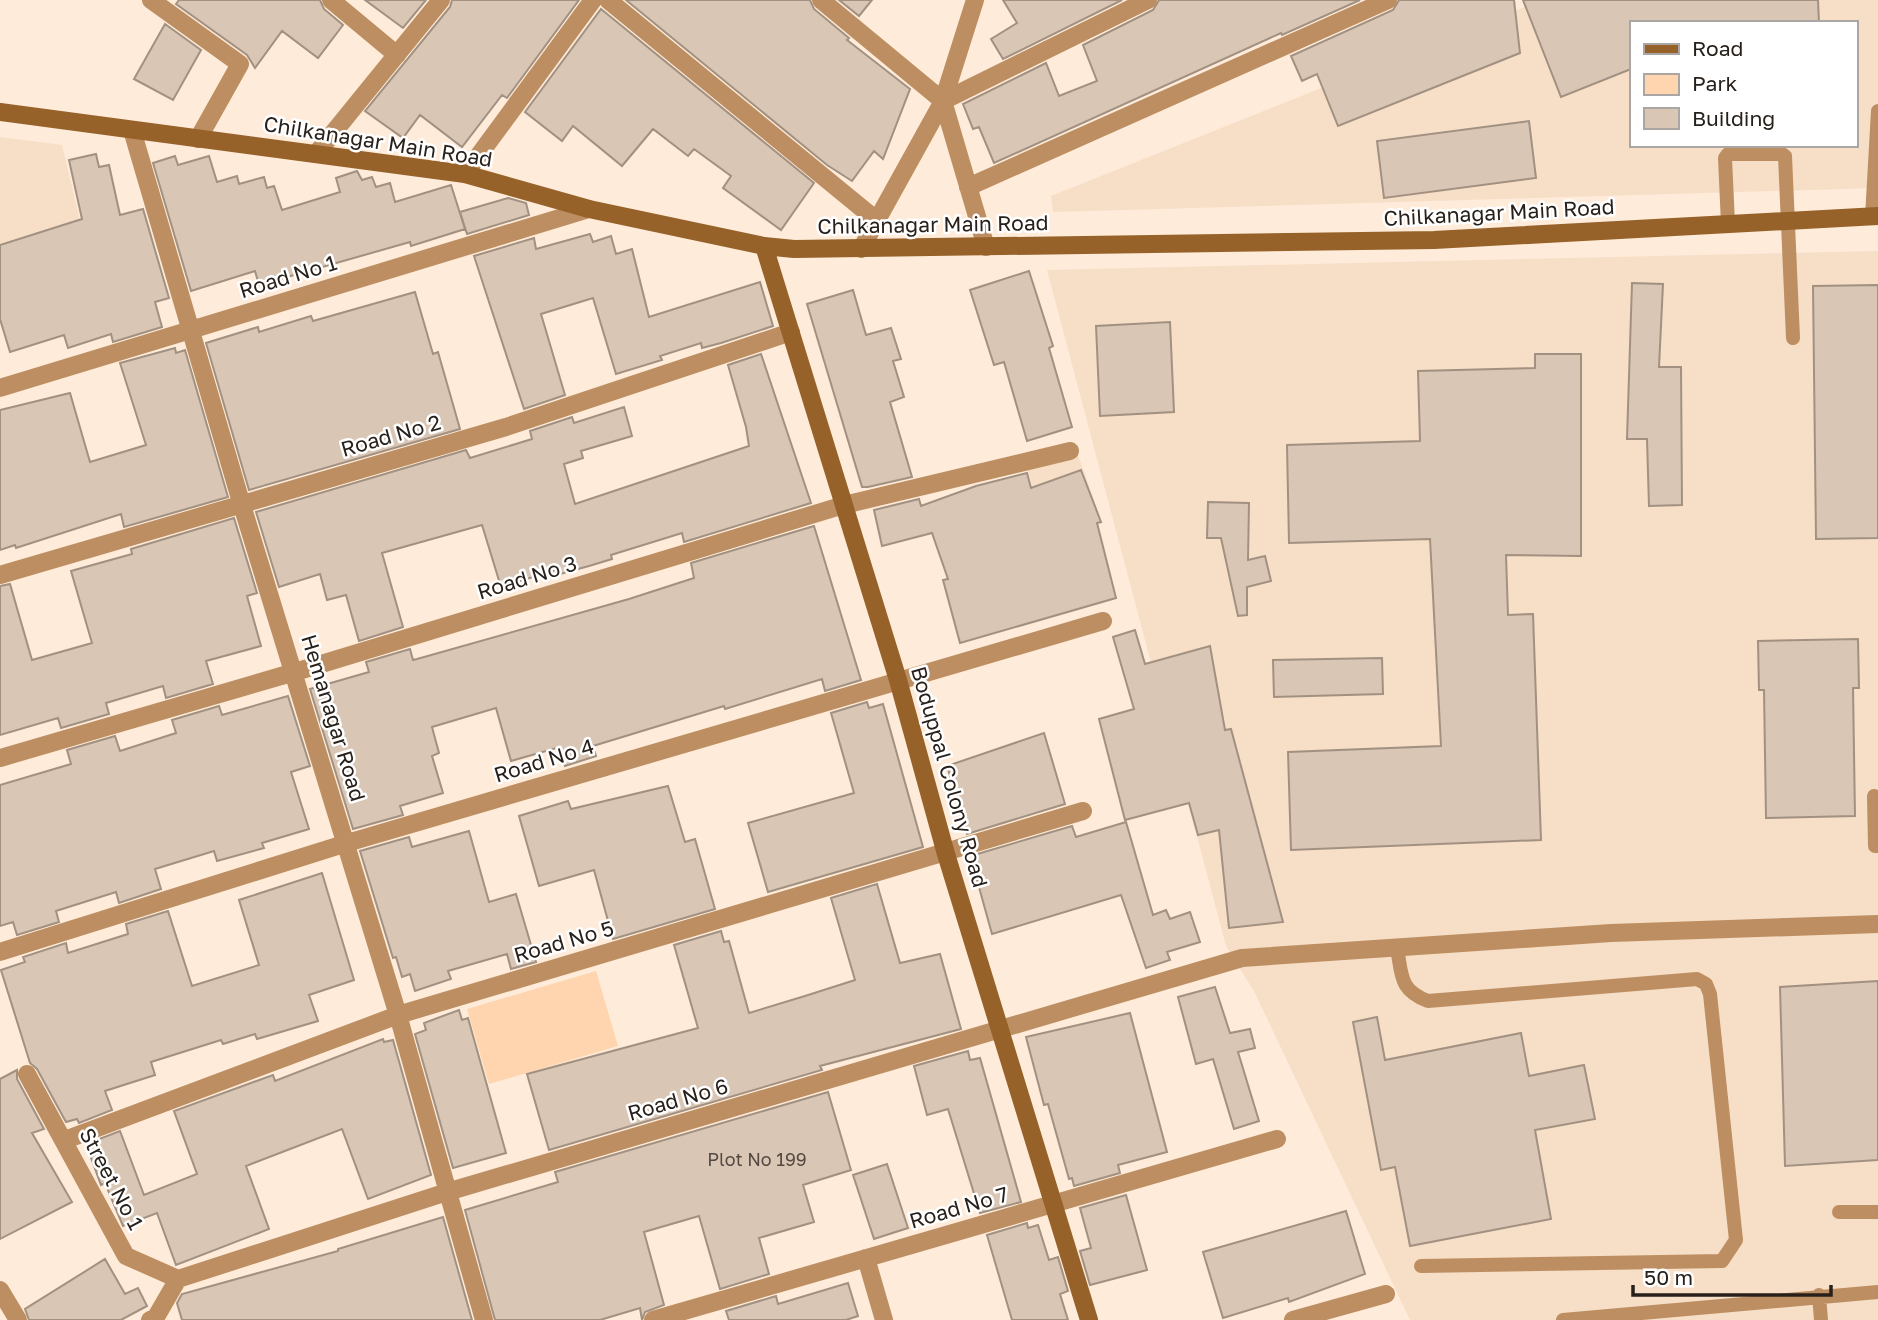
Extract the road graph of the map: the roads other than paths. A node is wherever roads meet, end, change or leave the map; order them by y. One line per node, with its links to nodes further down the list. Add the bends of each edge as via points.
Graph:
1 (151, 0): 15 (street, via 240,64)
2 (331, 0): 10 (street)
3 (441, 0): 10 (street)
4 (593, 0): 17 (street)
5 (608, 0): 21 (street)
6 (821, 0): 11 (street)
7 (975, 0): 11 (street)
8 (1149, 0): 11 (street)
9 (1388, 0): 18 (street)
10 (397, 55): 16 (street)
11 (943, 101): 18 (street); 21 (street)
12 (1878, 111): 20 (lane)
13 (0, 112): 14 (main road, Chilkanagar Main Road)
14 (132, 130): 15 (main road, Chilkanagar Main Road); 27 (street, Hemanagar Road)
15 (198, 139): 16 (main road, Chilkanagar Main Road)
16 (316, 154): 17 (main road, Chilkanagar Main Road)
17 (465, 174): 19 (main road, Chilkanagar Main Road)
18 (968, 187): 25 (street)
19 (589, 208): 24 (main road, Chilkanagar Main Road); 27 (street, Road No 1)
20 (1875, 216): 22 (main road, Chilkanagar Main Road)
21 (876, 219): 26 (street)
22 (1786, 221): 23 (main road, Chilkanagar Main Road); 23 (lane, via 1785,156 1732,153 1725,158); 29 (lane)
23 (1728, 224): 25 (main road, Chilkanagar Main Road, via 1434,240)
24 (764, 246): 26 (main road, Chilkanagar Main Road); 28 (main road, Boduppal Colony Road)
25 (986, 247): 26 (main road, Chilkanagar Main Road)
26 (861, 249)
27 (193, 329): 30 (street, Road No 1); 32 (street, Hemanagar Road)
28 (791, 332): 32 (street, Road No 2, via 506,427); 33 (main road, Boduppal Colony Road)
29 (1793, 338)
30 (0, 388)
31 (1070, 451): 33 (street, Road No 3)
32 (241, 502): 34 (street, Road No 2); 36 (street, Hemanagar Road)
33 (844, 505): 36 (street, Road No 3); 37 (main road, Boduppal Colony Road)
34 (0, 575)
35 (1103, 621): 37 (street, Road No 4)
36 (295, 672): 38 (street, Road No 3); 41 (street, Hemanagar Road)
37 (898, 680): 41 (street, Road No 4); 43 (main road, Boduppal Colony Road)
38 (0, 758)
39 (1874, 796): 42 (lane)
40 (1083, 811): 43 (street, Road No 5)
41 (347, 843): 46 (street, Road No 4); 47 (street, Hemanagar Road)
42 (1878, 846)
43 (946, 854): 47 (street, Road No 5); 48 (main road, Boduppal Colony Road)
44 (1878, 924): 45 (street, Road No 6, via 1611,933)
45 (1397, 948): 48 (street, Road No 6, via 1242,958); 57 (lane, via 1403,982 1411,995 1428,1001 1697,979 1706,984 1736,1240 1722,1261)
46 (0, 953)
47 (398, 1015): 51 (street, Road No 5); 52 (street, Hemanagar Road)
48 (1001, 1028): 52 (street, Road No 6); 53 (main road, Boduppal Colony Road)
49 (27, 1074): 51 (street, Street No 1)
50 (1277, 1139): 53 (street, Road No 7)
51 (65, 1140): 58 (street, Street No 1, via 126,1256)
52 (447, 1192): 58 (street, Road No 6); 66 (street, Hemanagar Road)
53 (1054, 1204): 56 (street, Road No 7); 69 (main road, Boduppal Colony Road)
54 (1839, 1212): 55 (lane)
55 (1878, 1212)
56 (866, 1258): 63 (street, Road No 7); 68 (street)
57 (1421, 1266)
58 (178, 1279): 65 (street)
59 (0, 1290): 64 (street)
60 (1878, 1292): 62 (lane)
61 (1386, 1294): 70 (street)
62 (1819, 1295): 71 (lane); 72 (lane)
63 (687, 1315): 67 (street, Road No 7)
64 (18, 1320)
65 (150, 1320)
66 (484, 1320)
67 (653, 1320)
68 (884, 1320)
69 (1089, 1320)
70 (1293, 1320)
71 (1563, 1320)
72 (1821, 1320)

